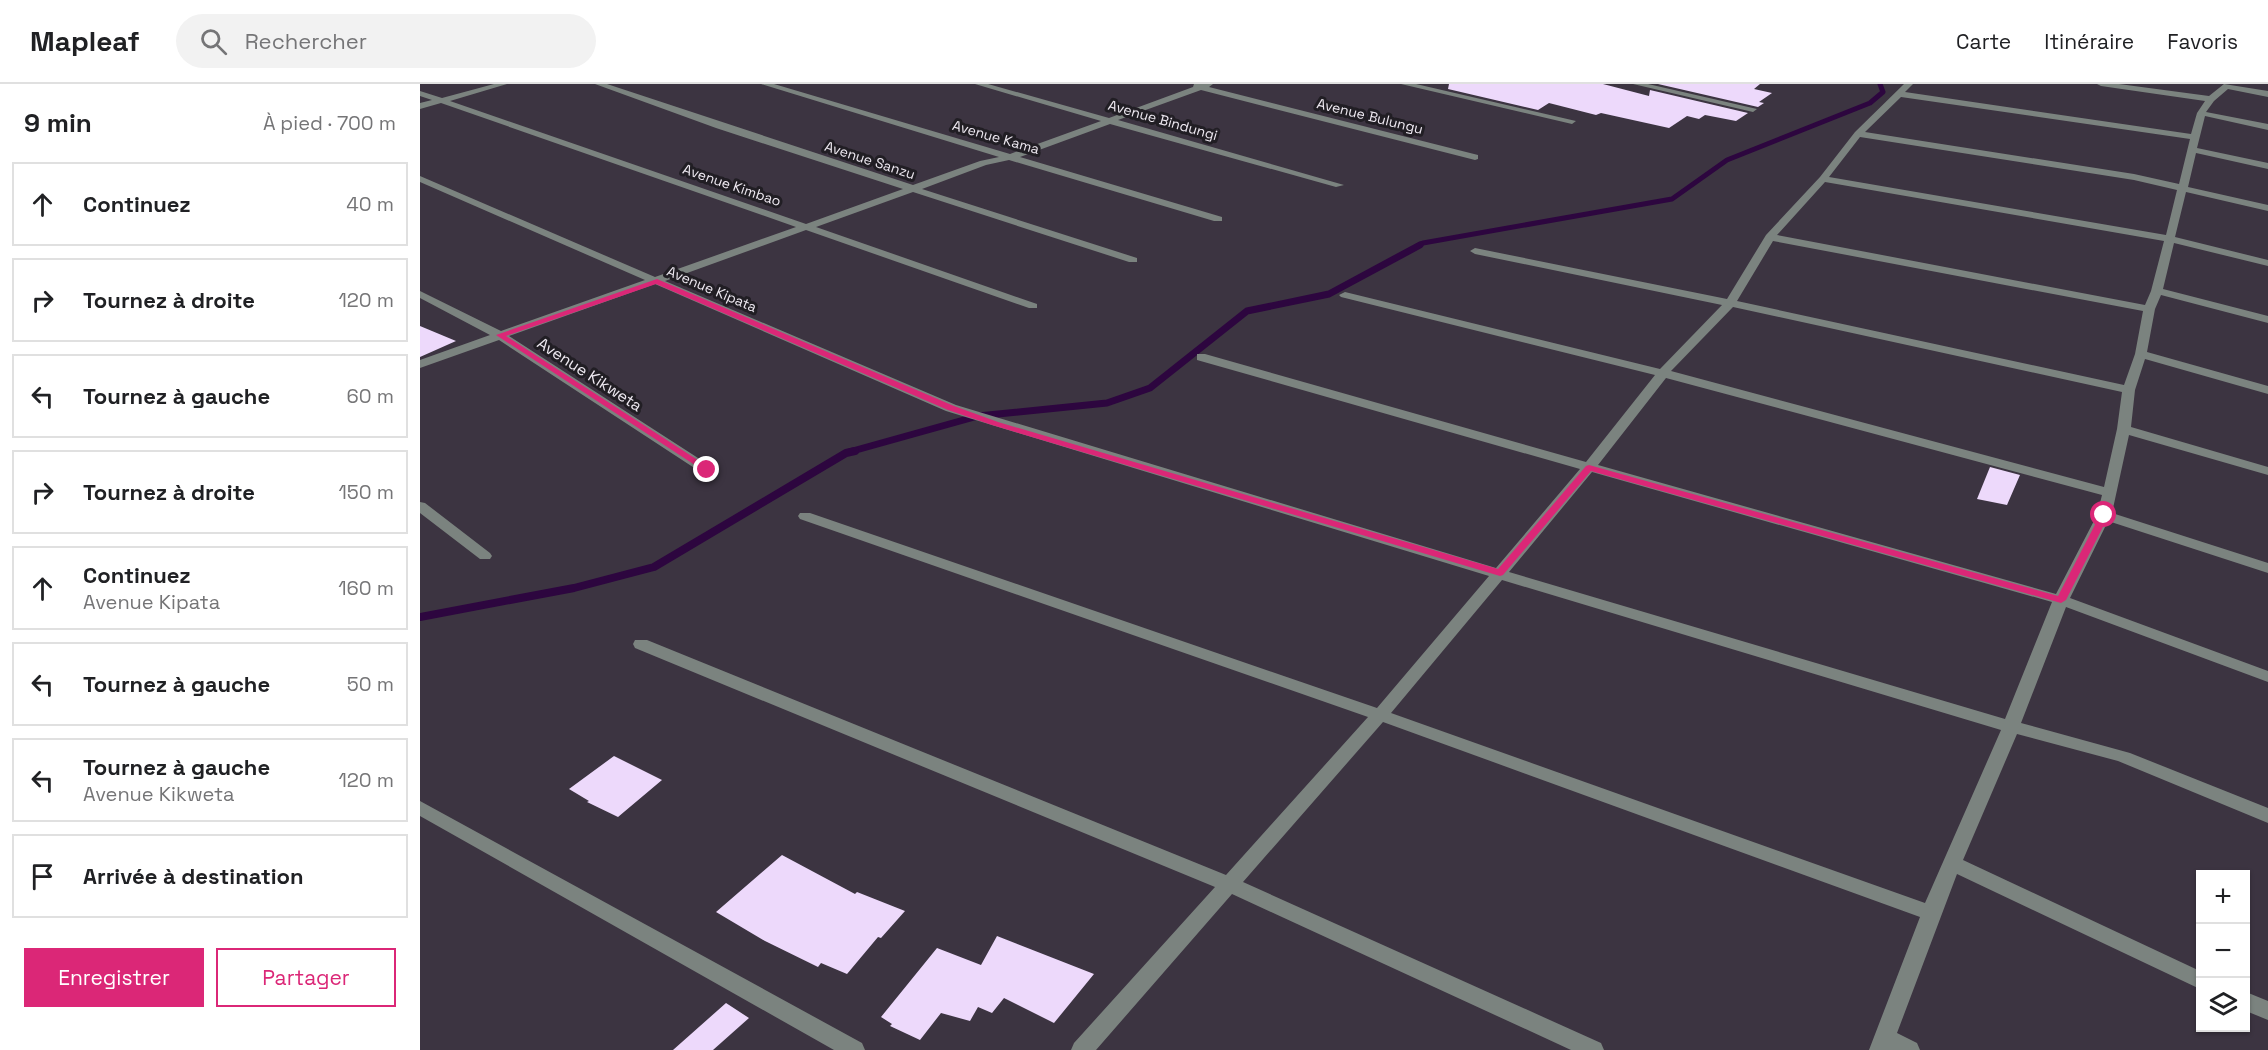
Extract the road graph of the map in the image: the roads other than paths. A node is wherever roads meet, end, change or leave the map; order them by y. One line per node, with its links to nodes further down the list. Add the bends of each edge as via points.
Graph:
1 (503, 84): 15 (street)
2 (599, 84): 31 (street, Avenue Sanzu)
3 (765, 84): 24 (street, Avenue Kama)
4 (979, 84): 19 (street, Avenue Bindungi)
5 (1188, 84): 10 (street, Avenue Bulungu)
6 (1405, 84): 20 (street)
7 (1637, 84): 17 (street)
8 (2101, 84): 14 (street)
9 (2227, 85): 13 (street); 14 (street)
10 (1205, 86): 19 (street); 25 (street, Avenue Bulungu)
11 (1905, 89): 22 (street); 23 (street)
12 (420, 93): 15 (street, Avenue Kimbao)
13 (2268, 94)
14 (2211, 99): 18 (street)
15 (440, 100): 16 (street); 34 (street, Avenue Kimbao)
16 (420, 106)
17 (1754, 108)
18 (2201, 113): 21 (street); 23 (street)
19 (1112, 120): 24 (street); 29 (street, Avenue Bindungi)
20 (1572, 121)
21 (2268, 127)
22 (1858, 134): 28 (street); 30 (street)
23 (2193, 143): 26 (street); 30 (street)
24 (1014, 156): 31 (street); 33 (street, Avenue Kama)
25 (1475, 157)
26 (2268, 166)
27 (420, 178): 40 (street, Avenue Kipata)
28 (1823, 179): 35 (street); 36 (street)
29 (1339, 185)
30 (2183, 188): 32 (street); 36 (street)
31 (914, 189): 34 (street); 38 (street, Avenue Sanzu)
32 (2268, 208)
33 (1218, 219)
34 (808, 226): 40 (street); 45 (street, Avenue Kimbao)
35 (1770, 237): 44 (street); 46 (street)
36 (2170, 239): 39 (street); 41 (street)
37 (1474, 251): 44 (street)
38 (1133, 261)
39 (2268, 263)
40 (657, 282): 48 (street); 65 (street, Avenue Kipata, via 951,408)
41 (2157, 291): 46 (street); 47 (street)
42 (420, 294): 48 (street, Avenue Kikweta)
43 (1345, 295): 52 (street)
44 (1730, 303): 52 (street); 53 (street)
45 (1033, 306)
46 (2149, 309): 49 (street)
47 (2268, 320)
48 (500, 335): 51 (street); 57 (street, Avenue Kikweta)
49 (2141, 354): 53 (street); 54 (street)
50 (1201, 357): 56 (street)
51 (420, 364)
52 (1663, 373): 56 (street); 59 (street)
53 (2129, 390): 55 (street)
54 (2268, 390)
55 (2124, 429): 58 (street); 59 (street)
56 (1589, 467): 65 (street); 66 (street)
57 (707, 470)
58 (2268, 471)
59 (2109, 493): 61 (street)
60 (420, 506): 63 (street)
61 (2104, 515): 64 (street); 66 (street)
62 (805, 516): 69 (street)
63 (485, 556)
64 (2268, 567)
65 (1500, 573): 69 (street); 70 (street, Avenue Kipata)
66 (2061, 600): 68 (street); 70 (street)
67 (641, 644): 74 (street)
68 (2268, 677)
69 (1380, 715): 74 (street); 75 (street)
70 (2011, 726): 72 (street, Avenue Kipata, via 2124,757); 73 (street)
71 (420, 808): 80 (street)
72 (2268, 816)
73 (1952, 863): 75 (street); 76 (street)
74 (1228, 884): 81 (street); 82 (street)
75 (1931, 913): 79 (street)
76 (2196, 978)
77 (2250, 1003): 78 (street)
78 (2268, 1011)
79 (1882, 1043): 83 (street)
80 (854, 1050)
81 (1082, 1050)
82 (1593, 1050)
83 (1909, 1050)

